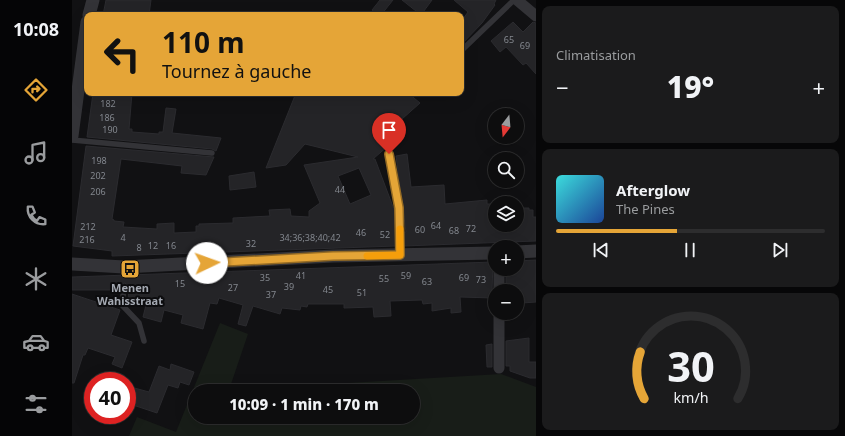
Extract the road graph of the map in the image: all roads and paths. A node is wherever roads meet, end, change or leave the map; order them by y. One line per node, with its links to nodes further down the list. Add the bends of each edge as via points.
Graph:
1 (93, 0): 4 (street)
2 (514, 0): 7 (lane)
3 (517, 0): 5 (street)
4 (90, 12)
5 (536, 16)
6 (84, 45): 8 (street)
7 (464, 48)
8 (72, 136)
9 (72, 140): 10 (lane)
10 (212, 153)
11 (389, 154): 15 (lane, via 399,208)
12 (536, 251): 13 (street)
13 (524, 252)
14 (488, 253): 15 (street)
15 (400, 255): 16 (street, via 333,256 124,271)
16 (72, 264)
17 (124, 287): 19 (lane, via 122,305 139,322)
18 (499, 320): 20 (street)
19 (144, 341)
20 (500, 368)

